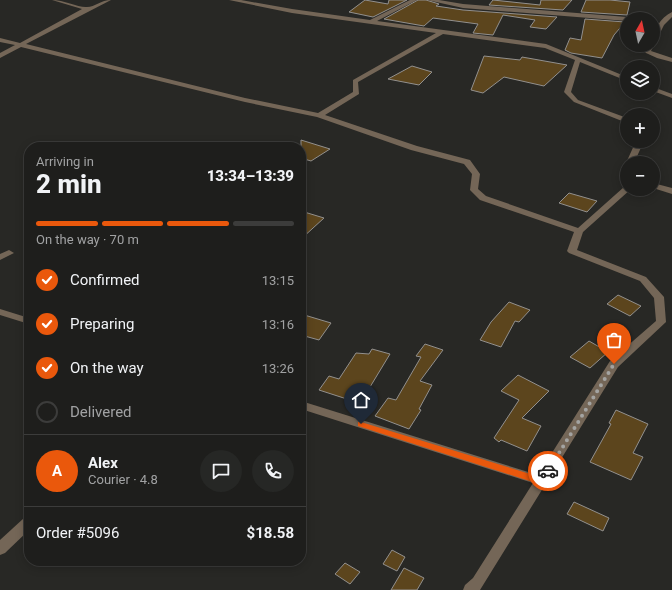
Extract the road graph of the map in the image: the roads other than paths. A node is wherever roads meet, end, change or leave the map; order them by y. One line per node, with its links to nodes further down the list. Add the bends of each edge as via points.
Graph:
1 (55, 0): 6 (street)
2 (108, 0): 6 (street)
3 (232, 0): 9 (street)
4 (414, 0): 9 (street)
5 (430, 0): 8 (street, via 463,6)
6 (87, 9): 13 (street)
7 (672, 14): 10 (street)
8 (620, 18)
9 (371, 22): 11 (street)
10 (661, 24)
11 (441, 32): 16 (street, via 546,46); 21 (street, via 355,81 358,93)
12 (0, 40): 13 (street)
13 (20, 46): 15 (street); 21 (street, via 245,100)
14 (648, 52): 17 (street, via 659,58)
15 (0, 56)
16 (578, 59): 18 (street); 22 (street, via 567,92 576,101)
17 (672, 60)
18 (620, 76)
19 (660, 91): 20 (street)
20 (670, 94)
21 (320, 115): 26 (street, via 414,148 467,162 476,174 474,190 483,198)
22 (620, 118)
23 (660, 188): 24 (street)
24 (672, 192)
25 (620, 195): 26 (street)
26 (579, 231): 30 (street, via 572,251 643,279 659,297 661,322 614,364)
27 (0, 312): 28 (street)
28 (24, 319)
29 (306, 408): 30 (street)
30 (542, 481): 33 (street, via 478,583)
31 (24, 527): 32 (street)
32 (0, 549)
33 (470, 590)

